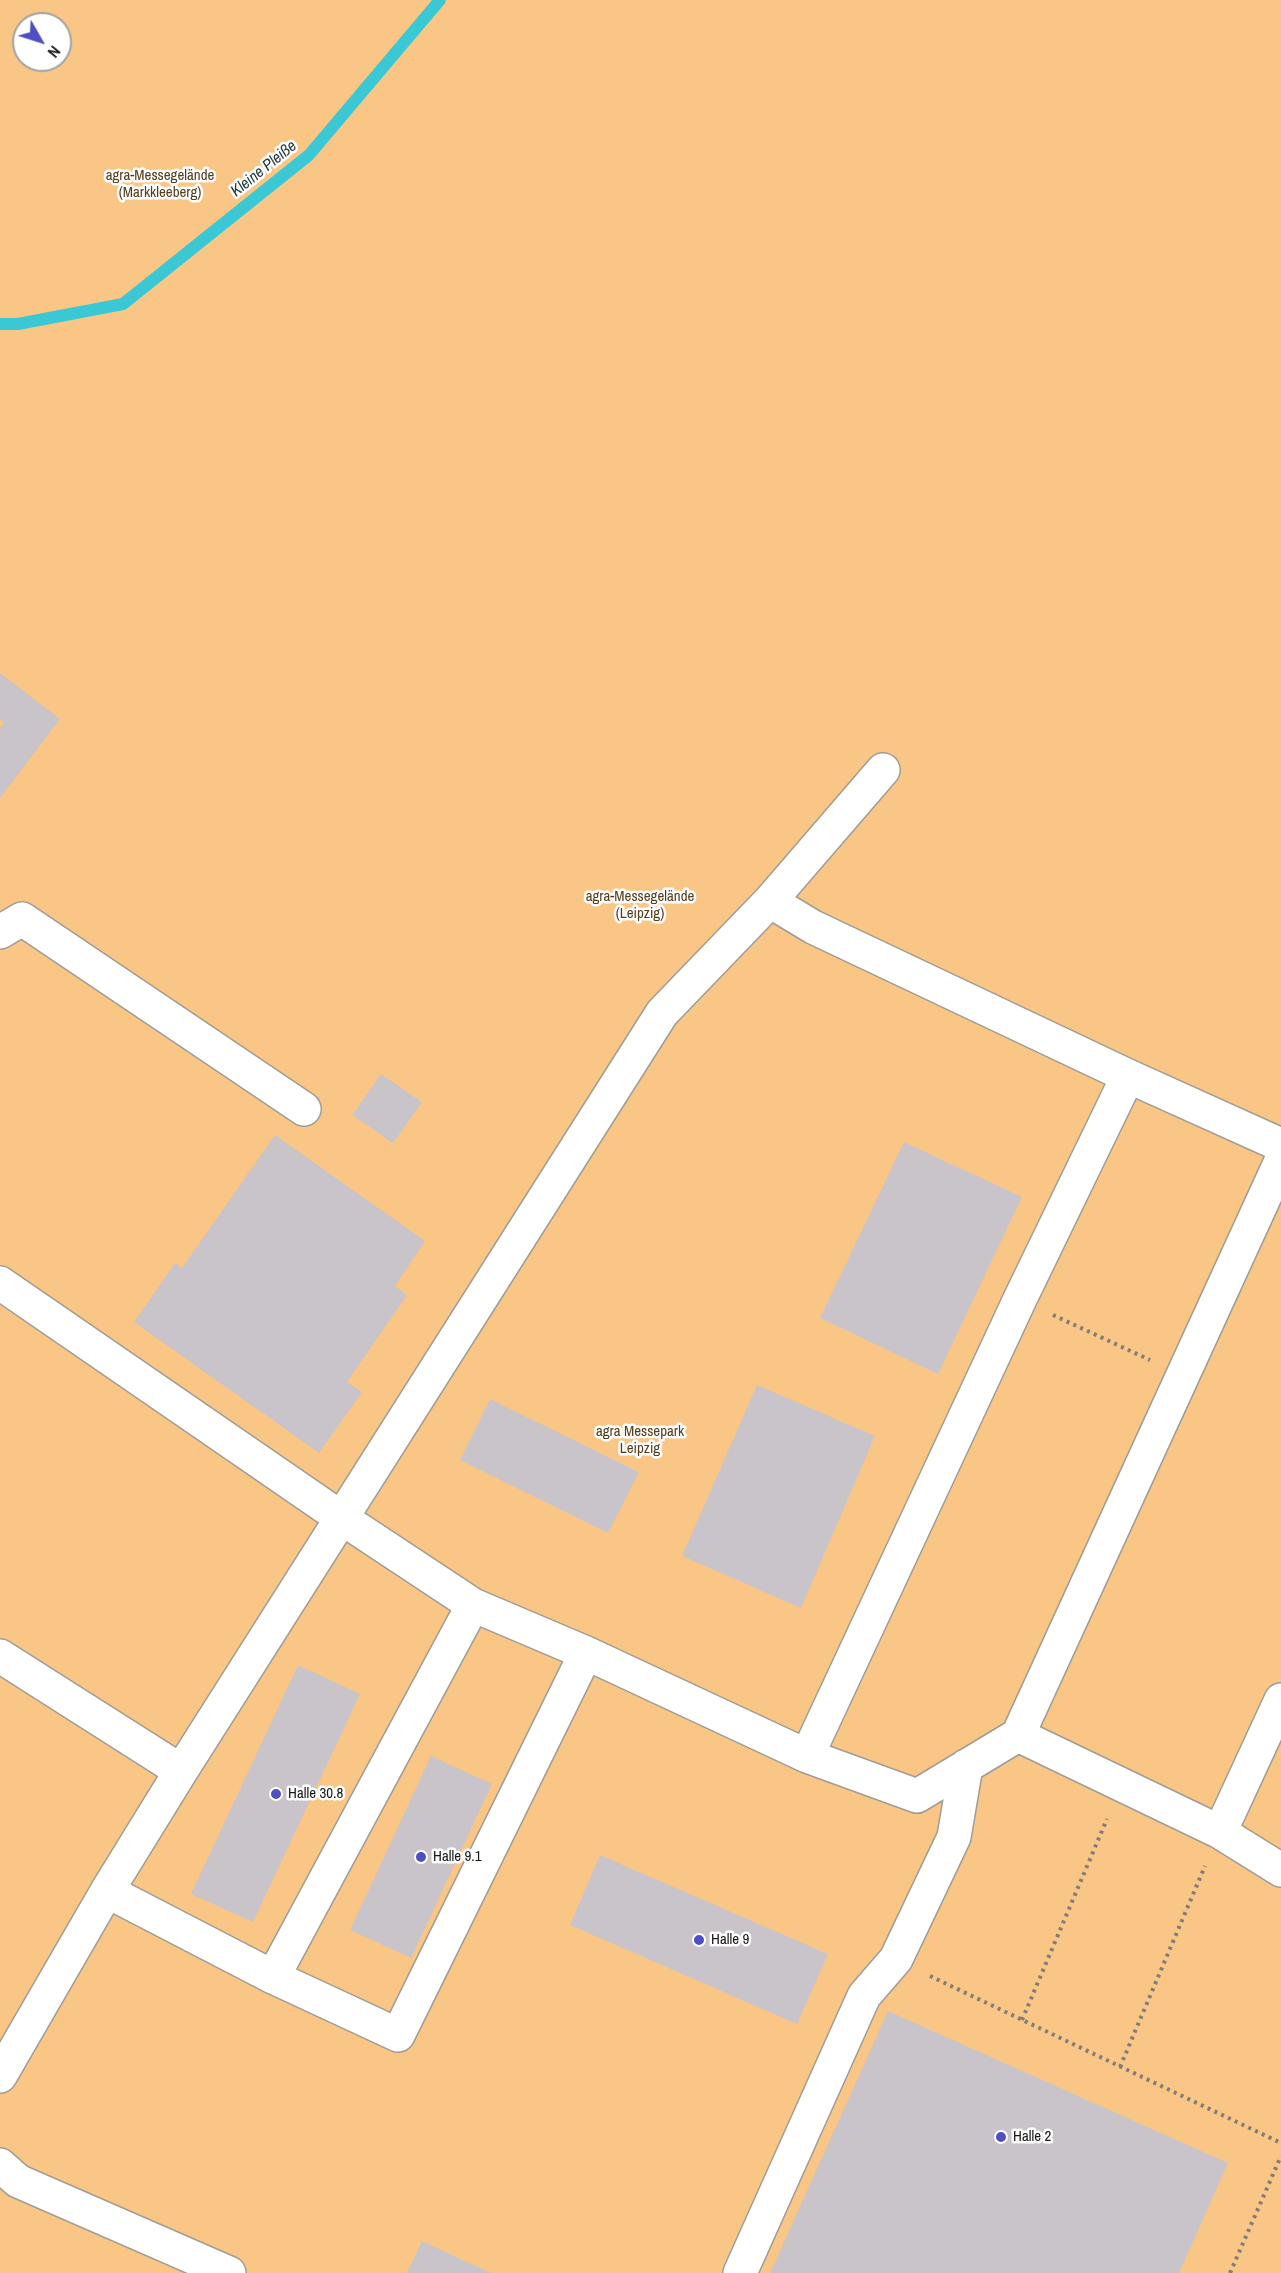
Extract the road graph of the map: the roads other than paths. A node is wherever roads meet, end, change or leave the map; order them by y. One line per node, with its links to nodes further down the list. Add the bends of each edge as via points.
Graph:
1 (883, 770): 2 (lane)
2 (770, 901): 4 (lane, via 813,927); 9 (lane, via 662,1013)
3 (0, 932): 5 (lane, via 22,919)
4 (1128, 1076): 6 (lane); 15 (lane)
5 (304, 1109)
6 (1281, 1144)
7 (1281, 1161): 14 (lane)
8 (0, 1283): 9 (lane)
9 (340, 1518): 10 (lane); 17 (lane)
10 (473, 1605): 11 (lane); 21 (lane)
11 (586, 1653): 15 (lane); 21 (lane, via 398,2035)
12 (0, 1656): 17 (lane)
13 (1281, 1700): 18 (lane)
14 (1018, 1735): 16 (lane); 18 (lane)
15 (807, 1755): 16 (lane, via 917,1796)
16 (966, 1766): 25 (lane, via 954,1837 896,1959 864,1996)
17 (181, 1771): 20 (lane)
18 (1220, 1832): 19 (lane)
19 (1281, 1870)
20 (107, 1891): 21 (lane); 22 (lane)
21 (273, 1977)
22 (0, 2076)
23 (0, 2165): 24 (lane, via 18,2181)
24 (229, 2273)
25 (740, 2273)

